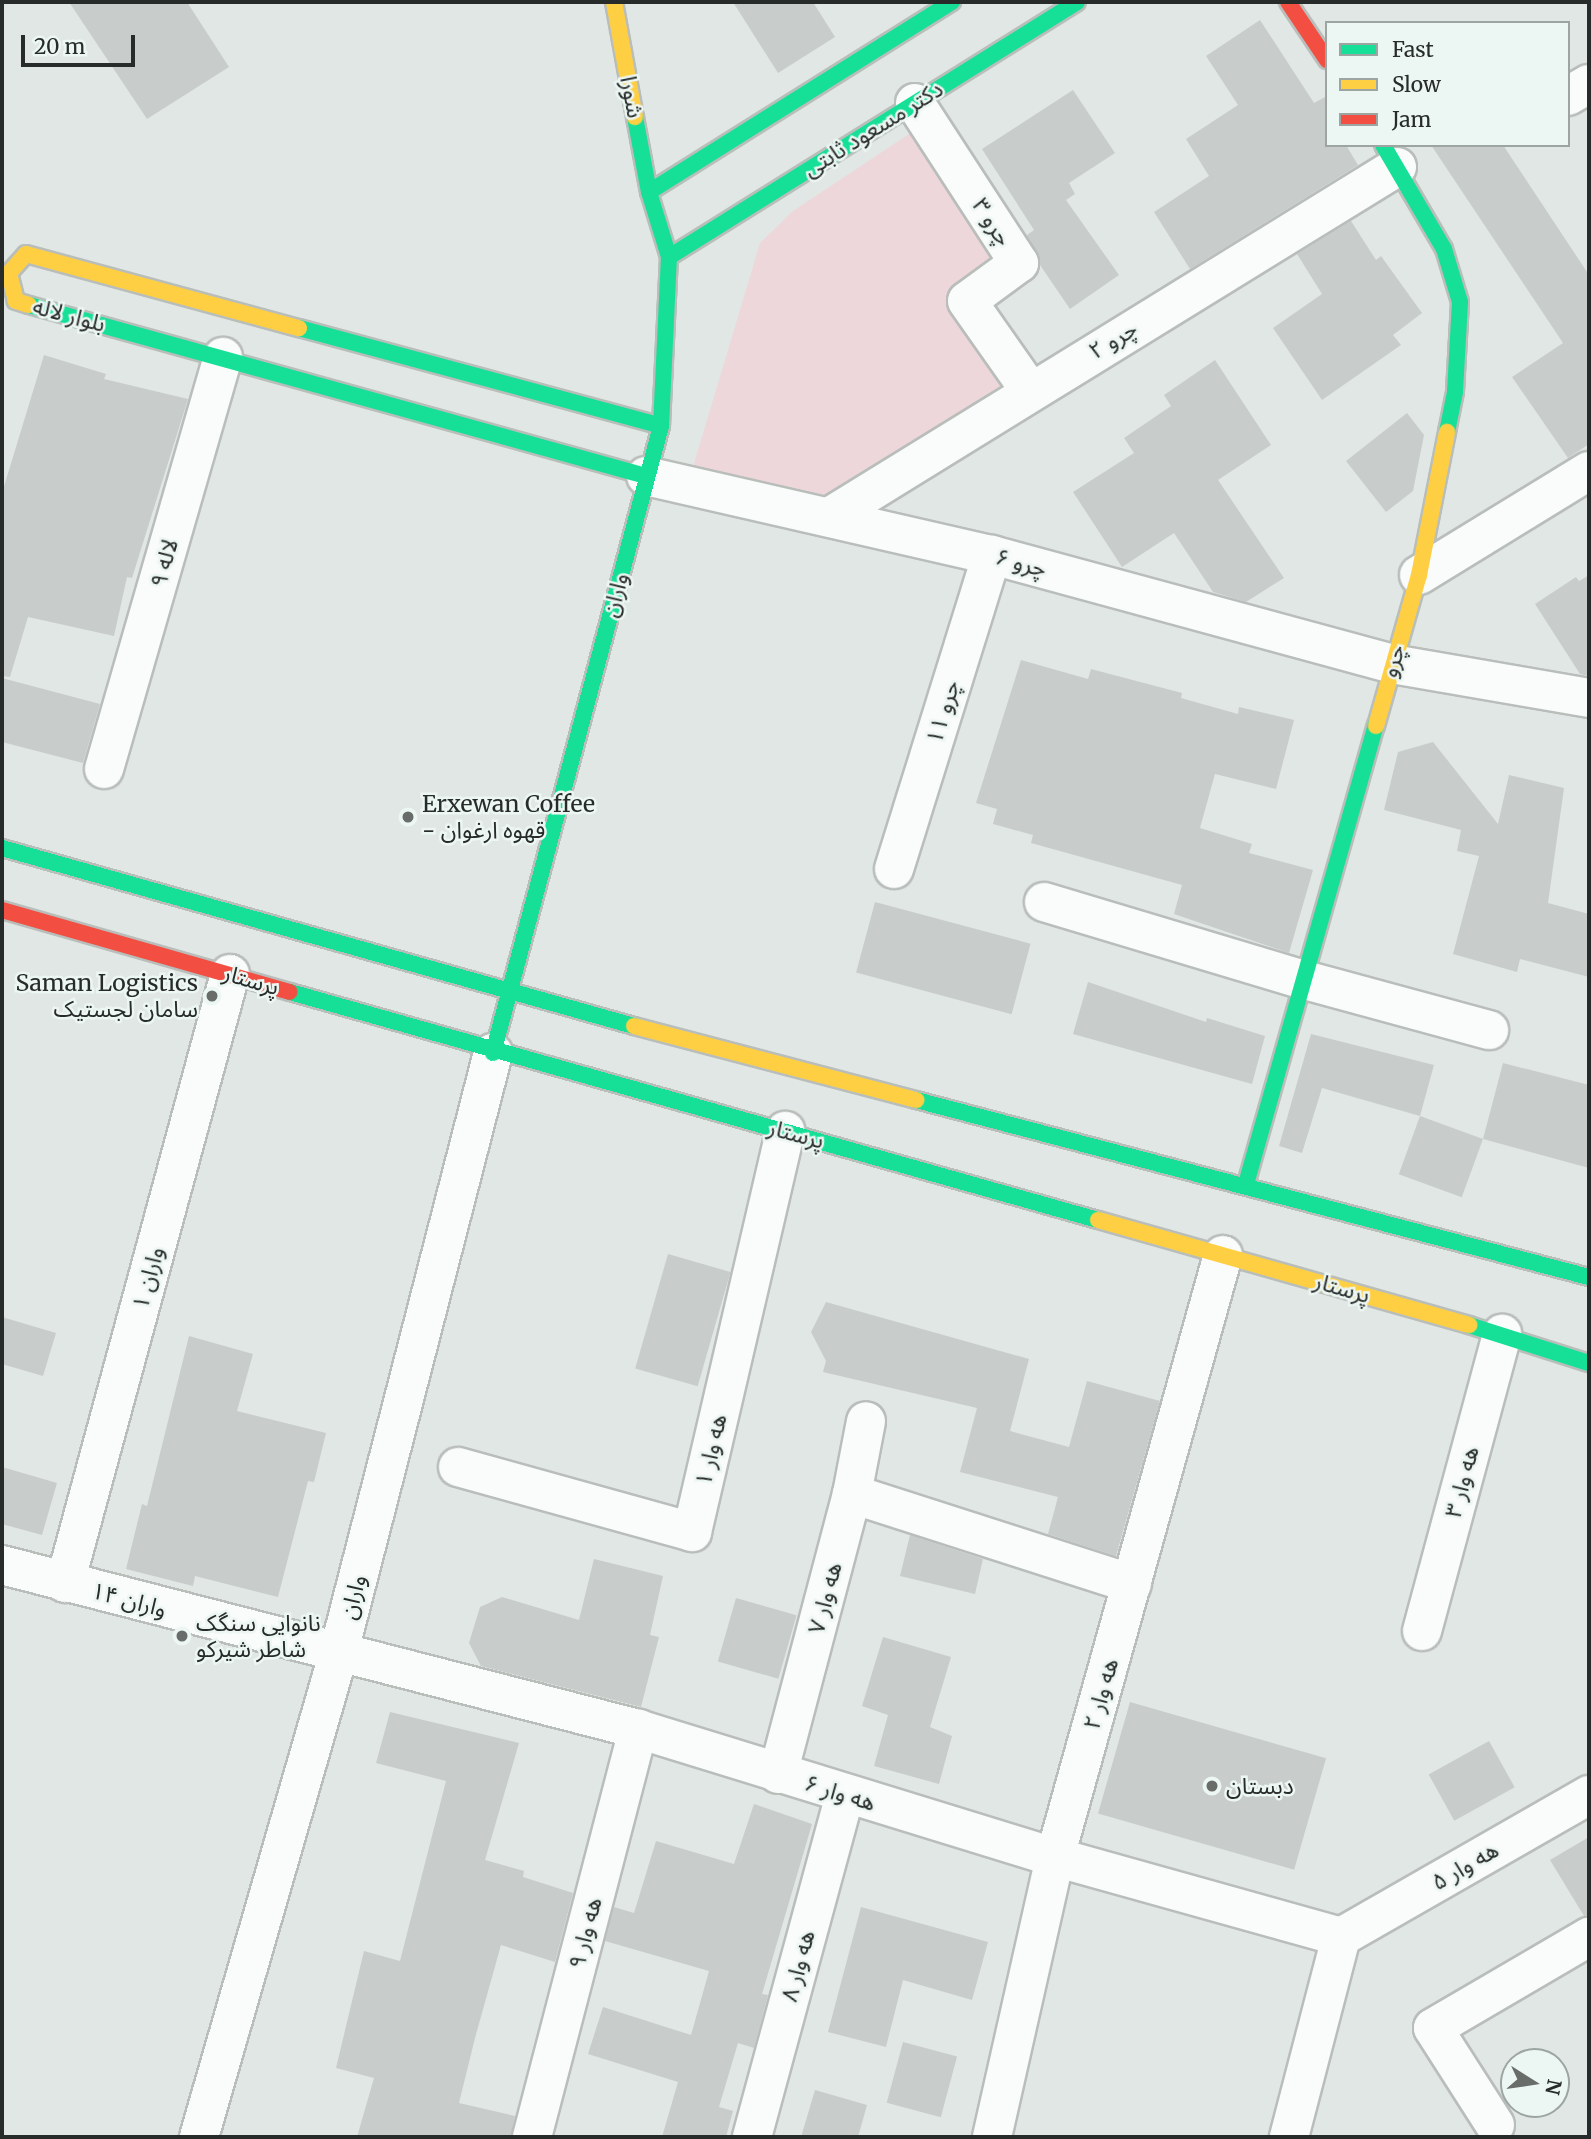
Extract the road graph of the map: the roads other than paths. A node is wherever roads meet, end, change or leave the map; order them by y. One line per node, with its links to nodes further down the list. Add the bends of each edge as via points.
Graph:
1 (614, 2): 10 (street, شورا)
2 (952, 2): 10 (street)
3 (1077, 2): 8 (street, دکتر مسعود ثابتی)
4 (1288, 2): 5 (street)
5 (1325, 57)
6 (1589, 84): 7 (street)
7 (1570, 95)
8 (915, 103): 11 (street, دکتر مسعود ثابتی); 14 (street, چرو ۳, via 1019,263 967,302)
9 (1390, 156): 14 (street, چرو ۲); 20 (street, چرو, via 1444,249 1460,302 1455,392)
10 (649, 192): 11 (street, واران)
11 (669, 257): 15 (street, واران)
12 (4, 281): 13 (street, بلوار لاله, via 16,301); 15 (street, بلوار لاله, via 26,254)
13 (223, 357): 17 (street, بلوار لاله); 23 (street, لاله ۹)
14 (1031, 391): 18 (street, چرو ۲)
15 (661, 426): 17 (street, واران)
16 (1589, 471): 20 (street)
17 (646, 476): 18 (street, چرو ۶); 30 (street, واران)
18 (831, 516): 19 (street, چرو ۶)
19 (992, 555): 21 (street, چرو ۶); 25 (street, چرو ۱۱)
20 (1419, 575): 21 (street, چرو)
21 (1392, 664): 22 (street, چرو ۶); 29 (street, چرو)
22 (1589, 698)
23 (104, 769)
24 (2, 848): 30 (street)
25 (894, 869)
26 (1044, 902): 29 (street)
27 (2, 911): 28 (street, پرستار)
28 (230, 974): 32 (street, پرستار); 43 (street, واران ۱)
29 (1301, 979): 31 (street); 34 (street, چرو)
30 (511, 994): 32 (street); 34 (street)
31 (1489, 1030)
32 (493, 1053): 33 (street, پرستار); 46 (street, واران)
33 (785, 1131): 35 (street, پرستار); 40 (street, هه وار ۱, via 692,1532)
34 (1246, 1184): 36 (street)
35 (1223, 1255): 37 (street, پرستار); 44 (street, هه وار ۲)
36 (1589, 1277)
37 (1502, 1334): 38 (street, پرستار); 45 (street, هه وار ۳)
38 (1589, 1363)
39 (866, 1422): 41 (street, هه وار ۷)
40 (458, 1467)
41 (852, 1494): 44 (street); 48 (street, هه وار ۷)
42 (2, 1565): 43 (street, واران ۱۴)
43 (65, 1583): 46 (street, واران ۱۴)
44 (1132, 1584): 51 (street, هه وار ۲)
45 (1422, 1631)
46 (338, 1655): 47 (street, هه وار ۶); 56 (street, واران)
47 (638, 1729): 48 (street, هه وار ۶); 57 (street, هه وار ۹)
48 (778, 1774): 49 (street, هه وار ۶)
49 (845, 1794): 51 (street, هه وار ۶); 58 (street, هه وار ۸)
50 (1589, 1796): 52 (street, هه وار ۵)
51 (1055, 1857): 52 (street, هه وار ۶); 59 (street, هه وار ۲)
52 (1341, 1937): 60 (street)
53 (1589, 1937): 55 (street, via 1433,2028)
54 (1500, 2106): 55 (street)
55 (1493, 2131)
56 (200, 2137)
57 (533, 2137)
58 (752, 2137)
59 (992, 2137)
60 (1289, 2137)

